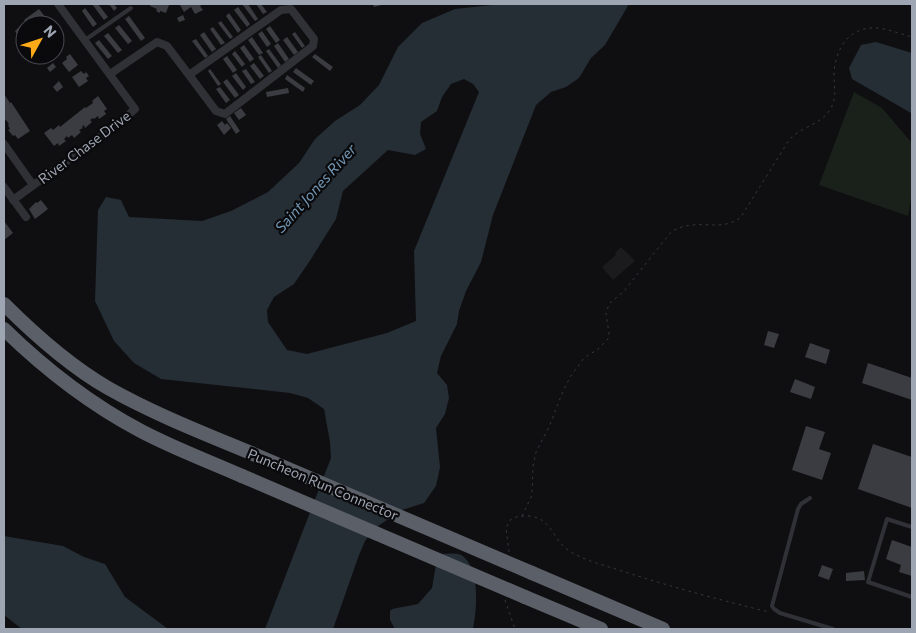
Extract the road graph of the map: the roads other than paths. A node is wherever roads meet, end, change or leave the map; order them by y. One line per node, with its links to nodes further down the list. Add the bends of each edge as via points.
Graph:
1 (58, 4): 3 (street)
2 (131, 8): 3 (lane)
3 (85, 40): 4 (street)
4 (110, 74): 5 (street, via 157,42 167,46); 7 (street, River Chase Drive, via 135,109)
5 (189, 75): 5 (street, via 281,10 290,8 314,39 313,46 225,114 216,112)
6 (4, 144): 7 (street, River Chase Drive)
7 (34, 185): 9 (street, River Chase Drive)
8 (4, 187): 9 (street)
9 (13, 200): 10 (street)
10 (26, 217)
11 (4, 304): 17 (highway, Puncheon Run Connector, bridge, via 51,347 107,387 147,408)
12 (4, 329): 16 (highway, Puncheon Run Connector, bridge, via 50,371 105,410 163,442)
13 (810, 498): 18 (lane, via 798,509 772,606 780,613)
14 (912, 528): 15 (lane, via 887,519 868,582)
15 (912, 597)
16 (601, 629)
17 (663, 629)
18 (833, 629)

